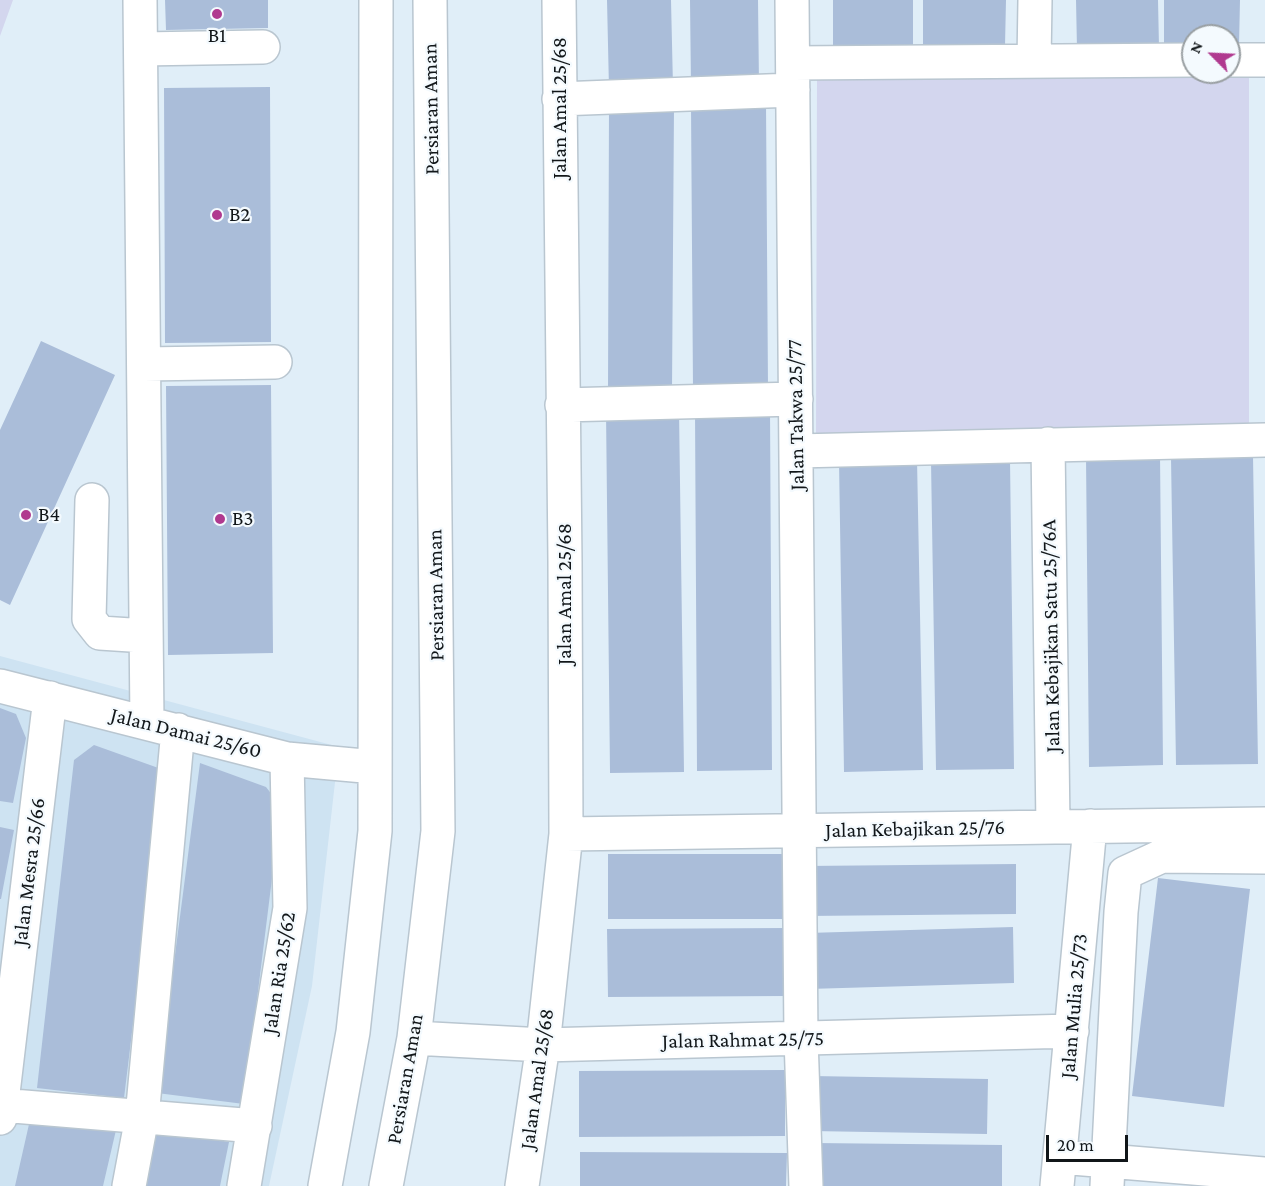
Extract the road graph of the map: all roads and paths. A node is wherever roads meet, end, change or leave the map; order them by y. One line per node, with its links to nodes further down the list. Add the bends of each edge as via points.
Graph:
1 (140, 0): 8 (street)
2 (376, 0): 28 (street)
3 (430, 0): 37 (street, Persiaran Aman, via 438,831)
4 (559, 0): 14 (street, Jalan Amal 25/68)
5 (792, 0): 13 (street, Jalan Takwa 25/77)
6 (1035, 0): 12 (street)
7 (263, 47): 8 (street)
8 (141, 48): 16 (street)
9 (1181, 60): 12 (street)
10 (1241, 60): 11 (street)
11 (1265, 60)
12 (1034, 62): 13 (street)
13 (793, 76): 14 (street); 17 (street, Jalan Takwa 25/77)
14 (560, 99): 18 (street, Jalan Amal 25/68)
15 (275, 362): 16 (street)
16 (144, 364): 23 (street)
17 (796, 399): 18 (street); 21 (street, Jalan Takwa 25/77)
18 (562, 405): 33 (street, Jalan Amal 25/68)
19 (1265, 440): 20 (street)
20 (1048, 444): 21 (street); 31 (street, Jalan Kebajikan Satu 25/76A)
21 (796, 451): 32 (street, Jalan Takwa 25/77)
22 (92, 500): 23 (street, via 89,620 100,633)
23 (146, 636): 26 (street)
24 (0, 686): 25 (street, Jalan Damai 25/60)
25 (50, 698): 26 (street, Jalan Damai 25/60); 35 (street, Jalan Mesra 25/66)
26 (162, 726): 27 (street, Jalan Damai 25/60); 41 (street)
27 (287, 759): 28 (street, Jalan Damai 25/60); 42 (street, Jalan Ria 25/62, via 290,908)
28 (375, 767): 48 (street, via 375,831 353,1032)
29 (1265, 824): 30 (street, Jalan Kebajikan 25/76)
30 (1090, 826): 31 (street, Jalan Kebajikan 25/76); 36 (street, Jalan Mulia 25/73)
31 (1053, 827): 32 (street, Jalan Kebajikan 25/76)
32 (800, 830): 33 (street, Jalan Kebajikan 25/76); 38 (street, Jalan Takwa 25/77)
33 (566, 834): 39 (street, Jalan Amal 25/68)
34 (1265, 857): 44 (street, via 1162,856 1125,873)
35 (9, 966): 40 (street, Jalan Mesra 25/66)
36 (1072, 1031): 38 (street, Jalan Rahmat 25/75); 43 (street, Jalan Mulia 25/73)
37 (414, 1038): 39 (street, Jalan Rahmat 25/75); 49 (street, Persiaran Aman)
38 (801, 1038): 39 (street, Jalan Rahmat 25/75); 51 (street, Jalan Takwa 25/77)
39 (543, 1045): 50 (street, Jalan Amal 25/68)
40 (1, 1109): 41 (street)
41 (142, 1117): 42 (street); 46 (street)
42 (255, 1126): 47 (street, Jalan Ria 25/62)
43 (1059, 1172): 44 (street)
44 (1109, 1174): 45 (street)
45 (1265, 1174)
46 (129, 1186)
47 (244, 1186)
48 (325, 1186)
49 (386, 1186)
50 (522, 1186)
51 (806, 1186)

